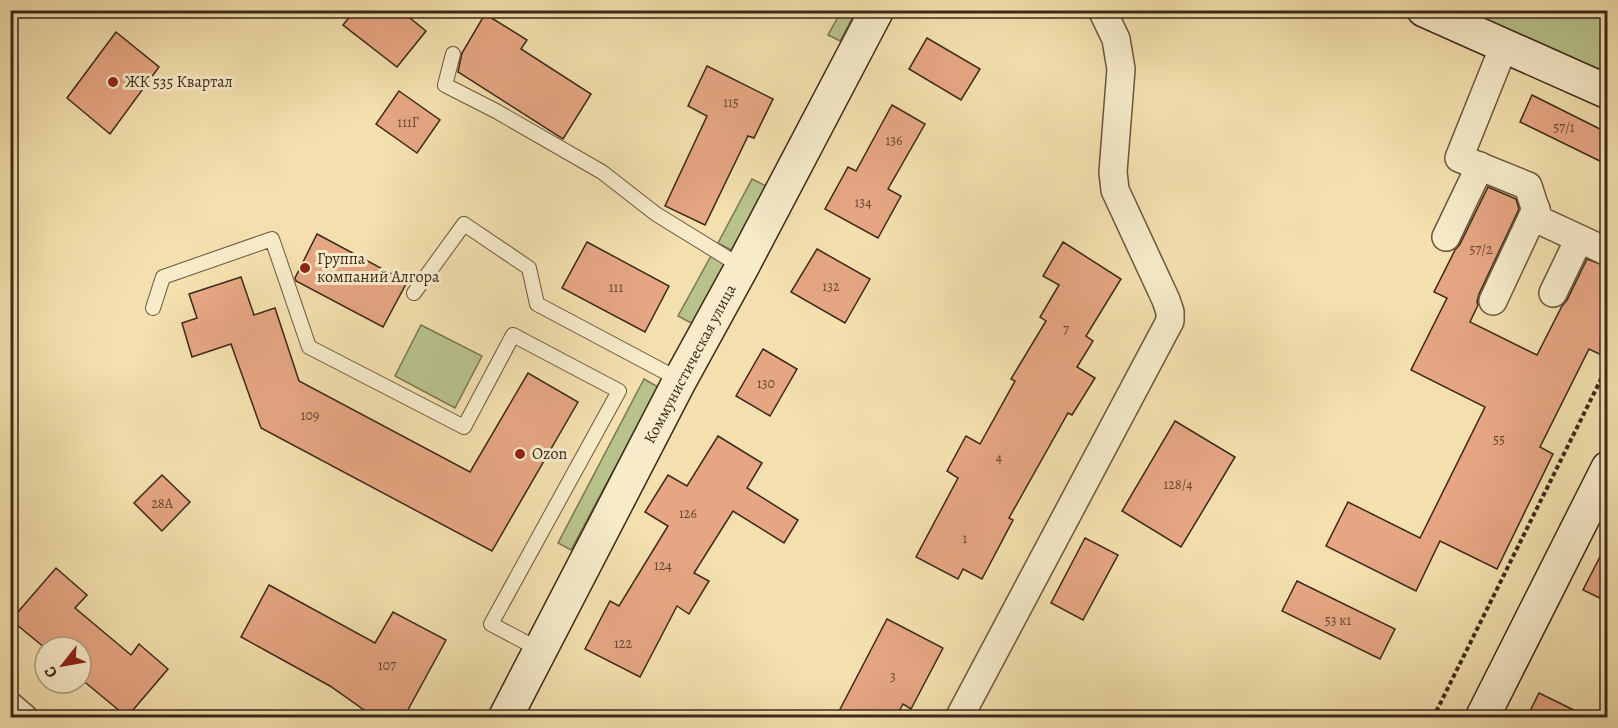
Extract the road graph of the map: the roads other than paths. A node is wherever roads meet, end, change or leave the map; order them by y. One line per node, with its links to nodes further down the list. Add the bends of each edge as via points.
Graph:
1 (876, 10): 12 (street, Коммунистическая улица)
2 (1102, 10): 21 (street, via 1116,39 1121,69 1115,190 1166,300 1170,321)
3 (1424, 10): 4 (street)
4 (1504, 46): 6 (street); 7 (street, via 1459,158)
5 (453, 54): 12 (lane, via 445,85 602,172 656,214)
6 (1608, 92)
7 (1480, 166): 8 (street, via 1528,186); 9 (street)
8 (1536, 209): 10 (street, via 1539,220); 15 (street)
9 (1446, 237)
10 (1579, 239): 11 (street); 14 (street)
11 (1608, 252)
12 (742, 267): 17 (street, Коммунистическая улица)
13 (414, 293): 17 (lane, via 464,224 529,268 537,304)
14 (1553, 293)
15 (1493, 301)
16 (153, 308): 19 (lane, via 163,277 272,239 309,347 464,427 513,335 619,391 491,624)
17 (680, 380): 19 (street, Коммунистическая улица)
18 (1608, 468): 22 (street)
19 (540, 650): 20 (street, Коммунистическая улица)
20 (505, 717)
21 (959, 717)
22 (1482, 717)

